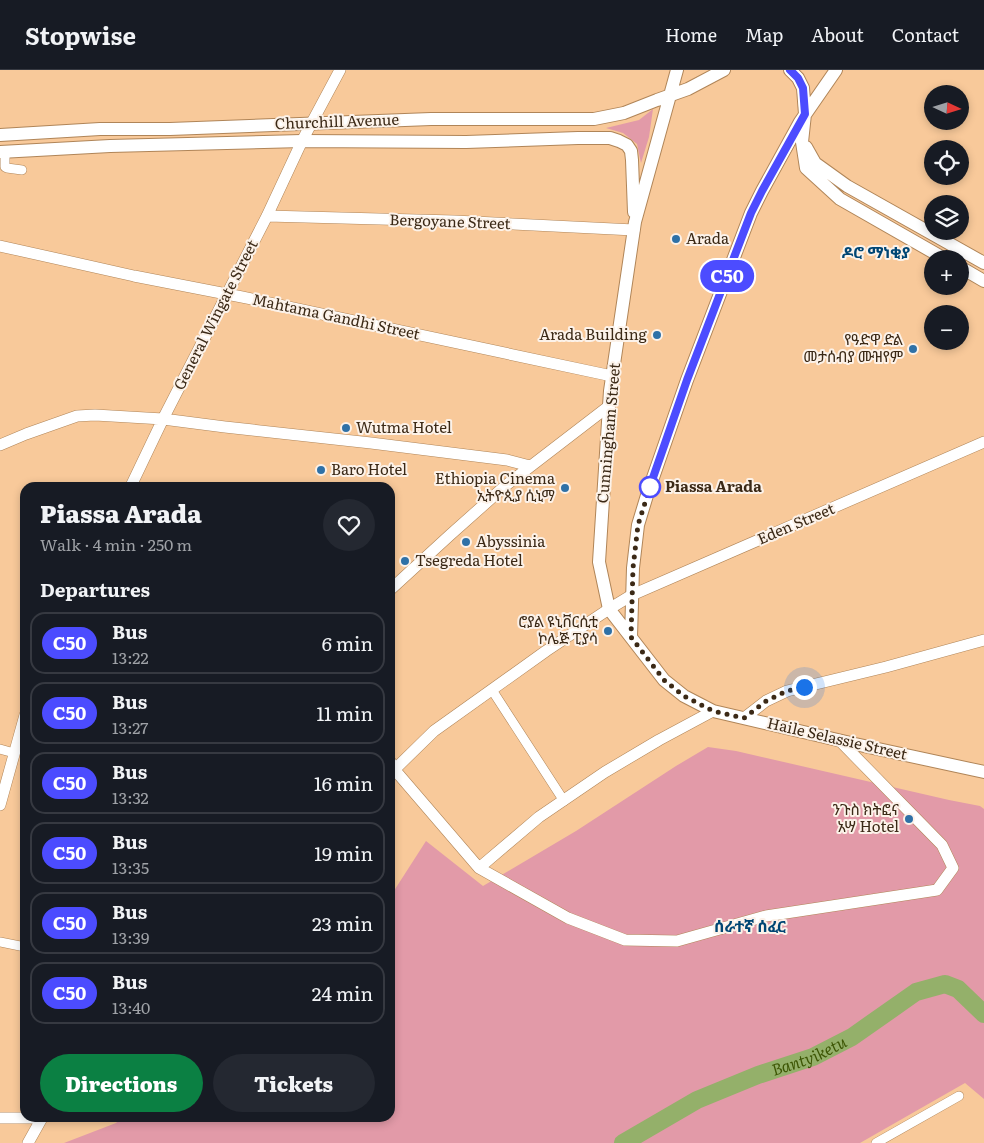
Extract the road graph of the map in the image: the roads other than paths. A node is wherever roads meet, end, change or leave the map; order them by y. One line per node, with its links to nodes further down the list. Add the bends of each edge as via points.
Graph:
1 (340, 70): 8 (main road, General Wingate Street)
2 (677, 70): 6 (main road, Cunningham Street)
3 (724, 70): 6 (main road, Churchill Avenue)
4 (790, 70): 7 (main road, via 803,88)
5 (836, 70): 7 (main road)
6 (670, 96): 8 (main road, Churchill Avenue, via 624,113 594,119 467,118); 16 (main road, Cunningham Street)
7 (805, 114): 11 (main road); 31 (main road, via 751,213 687,380 638,525)
8 (311, 123): 9 (main road, Churchill Avenue); 10 (main road, General Wingate Street)
9 (0, 135)
10 (302, 142): 12 (main road, Churchill Avenue); 13 (main road, Churchill Avenue, via 604,138 627,145); 15 (main road, General Wingate Street)
11 (802, 142): 18 (main road, via 806,168 840,200); 19 (main road, via 815,163 847,186)
12 (2, 152): 14 (street, via 5,167)
13 (632, 160): 16 (main road, Cunningham Street)
14 (22, 170)
15 (266, 216): 16 (main road, Bergoyane Street); 22 (main road, General Wingate Street)
16 (635, 226): 23 (main road, Cunningham Street)
17 (0, 246): 22 (main road, Mahtama Gandhi Street)
18 (929, 250)
19 (984, 263)
20 (969, 272): 21 (main road)
21 (984, 281)
22 (227, 294): 23 (main road, Mahtama Gandhi Street); 25 (main road, General Wingate Street)
23 (612, 376): 24 (main road, Cunningham Street)
24 (609, 406): 28 (main road); 32 (main road, Cunningham Street, via 599,562)
25 (163, 419): 27 (main road, via 77,416); 28 (main road, via 507,460); 29 (main road, General Wingate Street)
26 (984, 442): 31 (main road, Eden Street)
27 (0, 445)
28 (530, 466): 30 (main road)
29 (133, 482)
30 (395, 585)
31 (632, 595): 32 (main road, Eden Street); 33 (main road)
32 (609, 609): 33 (main road, Cunningham Street); 35 (main road, Eden Street)
33 (631, 637): 36 (main road, Haile Selassie Street, via 664,680 684,696)
34 (984, 640): 37 (main road, via 787,691 766,701)
35 (492, 690): 42 (main road, Eden Street, via 434,731); 45 (street)
36 (713, 711): 37 (main road, Haile Selassie Street); 45 (main road, via 605,772)
37 (744, 718): 39 (main road, Haile Selassie Street)
38 (20, 732): 41 (main road)
39 (839, 740): 44 (main road, Haile Selassie Street); 47 (main road, via 942,845 953,868 937,890 766,916 678,941 625,940 568,918)
40 (0, 749): 41 (street)
41 (14, 753): 46 (main road)
42 (395, 765)
43 (395, 771): 47 (main road)
44 (984, 772)
45 (564, 801): 47 (main road, via 539,817)
46 (0, 805)
47 (479, 868)
48 (0, 942): 49 (street)
49 (20, 946)
50 (960, 1096): 55 (street)
51 (0, 1118): 52 (main road)
52 (20, 1118)
53 (40, 1122): 54 (main road)
54 (28, 1143)
55 (876, 1143)

